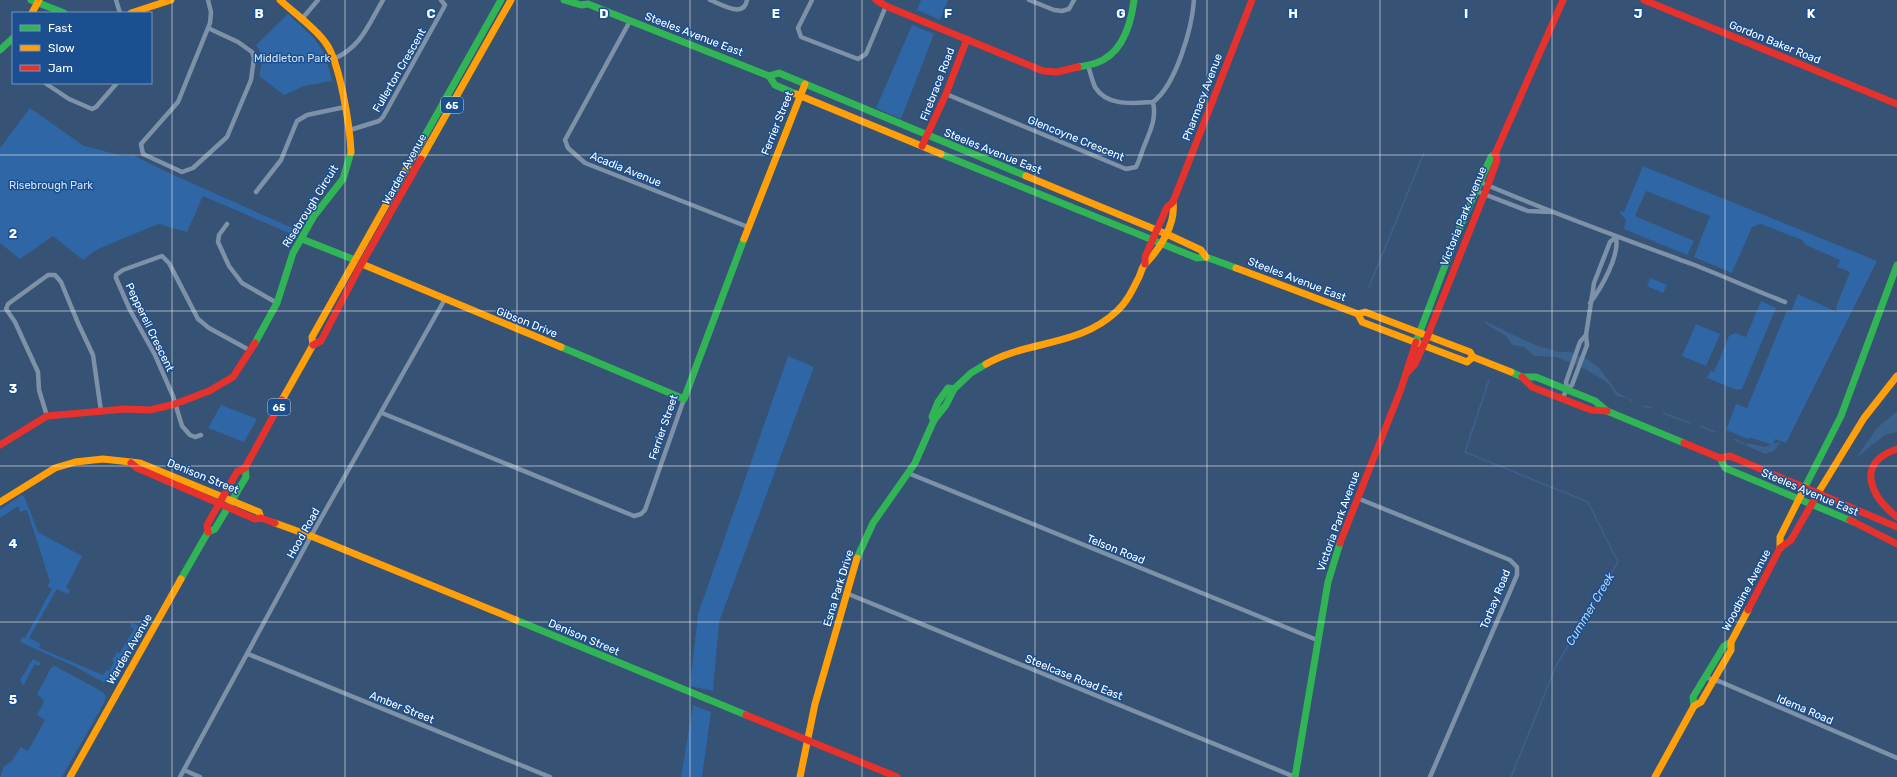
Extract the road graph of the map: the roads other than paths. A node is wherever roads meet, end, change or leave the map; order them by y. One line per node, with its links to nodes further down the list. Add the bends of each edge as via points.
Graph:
1 (116, 0): 27 (street)
2 (171, 0): 28 (main road)
3 (208, 0): 31 (street, via 212,12)
4 (280, 0): 29 (main road, Risebrough Circuit)
5 (318, 0): 29 (street)
6 (382, 0): 35 (street, via 357,44)
7 (440, 0): 46 (street, Fullerton Crescent, via 444,5 443,9 383,117 379,121)
8 (501, 0): 51 (main road, Warden Avenue / 65)
9 (512, 0): 55 (main road, Warden Avenue / 65)
10 (564, 0): 23 (main road, Steeles Avenue East, via 581,5)
11 (710, 0): 12 (street, via 739,10)
12 (748, 0)
13 (812, 0): 24 (street, via 798,28 801,37 858,60 866,54)
14 (876, 0): 24 (main road)
15 (1029, 0): 16 (street, via 1062,11 1070,9)
16 (1074, 0)
17 (1134, 0): 36 (main road, via 1132,19 1126,35 1112,52)
18 (1194, 0): 43 (street, via 1190,28 1171,79 1166,90)
19 (1252, 0): 60 (main road, Pharmacy Avenue, via 1173,202 1175,209)
20 (1563, 0): 49 (main road, Victoria Park Avenue)
21 (1644, 0): 44 (main road, Gordon Baker Road)
22 (36, 1): 25 (main road); 26 (main road)
23 (587, 2): 30 (main road, Steeles Avenue East)
24 (886, 6): 33 (main road)
25 (32, 12)
26 (62, 12)
27 (120, 12)
28 (133, 12)
29 (301, 20): 35 (main road, Risebrough Circuit, via 325,42)
30 (630, 21): 37 (main road, Steeles Avenue East); 59 (street, Acadia Avenue, via 565,140 568,148 586,164)
31 (208, 28): 31 (street, via 178,102 141,144 143,154 182,172 193,168 227,137 251,80 254,58 252,52 238,42)
32 (12, 39): 34 (main road)
33 (967, 39): 36 (main road, via 1049,72); 41 (main road, Firebrace Road)
34 (0, 50)
35 (334, 59): 45 (main road, Risebrough Circuit)
36 (1088, 66): 43 (street, via 1095,86 1104,96 1118,102)
37 (769, 76): 40 (main road, Steeles Avenue East, via 779,73); 42 (main road, Steeles Avenue East, via 775,85)
38 (46, 84): 39 (street, via 69,99 92,109)
39 (116, 84)
40 (804, 84): 42 (main road, Ferrier Street); 47 (main road, Steeles Avenue East)
41 (946, 94): 43 (street, Glencoyne Crescent, via 1126,168 1136,167 1139,161 1153,127); 47 (main road, Firebrace Road)
42 (800, 96): 48 (main road, Steeles Avenue East); 59 (main road, Ferrier Street)
43 (1154, 102)
44 (1897, 104)
45 (345, 107): 46 (main road, Risebrough Circuit); 54 (street, via 307,115 297,121 281,160)
46 (350, 130): 62 (main road, Risebrough Circuit, via 351,152 347,170 314,216)
47 (928, 136): 48 (main road, Firebrace Road); 60 (main road, Steeles Avenue East)
48 (922, 146): 63 (main road, Steeles Avenue East)
49 (1496, 154): 50 (main road, Victoria Park Avenue, via 1491,157); 52 (main road, Victoria Park Avenue, via 1497,160)
50 (1480, 182): 52 (street); 53 (main road, Victoria Park Avenue)
51 (399, 184): 55 (main road); 65 (main road, Warden Avenue / 65)
52 (1488, 185): 56 (main road, Victoria Park Avenue); 57 (street)
53 (1476, 191): 56 (street); 72 (main road, Victoria Park Avenue)
54 (256, 192)
55 (404, 192): 65 (main road, Warden Avenue / 65)
56 (1484, 195): 57 (street, via 1528,211); 73 (main road, Victoria Park Avenue)
57 (1559, 213): 61 (street)
58 (227, 224): 69 (street, via 219,235 218,242 229,266 242,283)
59 (748, 227): 83 (main road, Ferrier Street)
60 (1161, 232): 63 (main road, Pharmacy Avenue); 64 (main road, Steeles Avenue East, via 1201,250)
61 (1616, 237): 68 (street); 70 (street, via 1610,242 1594,283); 70 (street, via 1618,245 1602,287)
62 (302, 239): 65 (main road, Gibson Drive); 69 (main road, Risebrough Circuit, via 290,259)
63 (1156, 242): 64 (main road, Steeles Avenue East, via 1197,258); 96 (main road, Esna Park Drive, via 1145,258 1145,264 1126,301 1098,326 1078,337 1005,354 973,370 954,389 954,393 934,420)
64 (1206, 257): 71 (main road, Steeles Avenue East)
65 (358, 262): 67 (main road, Gibson Drive); 95 (main road, Warden Avenue / 65, via 312,337 313,345)
66 (1897, 265): 97 (main road, Woodbine Avenue, via 1841,416)
67 (445, 299): 83 (main road, Gibson Drive); 88 (street, Hood Road)
68 (1785, 302)
69 (277, 303): 77 (main road, Risebrough Circuit)
70 (1590, 303): 74 (street)
71 (1358, 314): 72 (main road, Steeles Avenue East, via 1365,312); 75 (main road, Steeles Avenue East, via 1362,322)
72 (1419, 332): 73 (main road, Steeles Avenue East); 75 (main road, Victoria Park Avenue)
73 (1428, 335): 76 (main road, Victoria Park Avenue); 78 (main road, Steeles Avenue East, via 1470,352)
74 (1586, 336): 82 (street, via 1584,354 1572,384); 82 (street, via 1580,342 1566,382)
75 (1415, 343): 76 (main road, Steeles Avenue East); 79 (main road, Victoria Park Avenue)
76 (1424, 345): 78 (main road, Steeles Avenue East, via 1467,362); 79 (main road, Victoria Park Avenue, via 1415,364)
77 (251, 352): 85 (main road, Risebrough Circuit, via 233,377 209,391); 85 (street, Pepperell Crescent, via 198,319 165,257 158,256 120,272 116,278 155,355)
78 (1473, 357): 80 (main road, Steeles Avenue East)
79 (1407, 373): 100 (main road, Victoria Park Avenue)
80 (1522, 376): 82 (main road, Steeles Avenue East, via 1536,377); 84 (main road, Steeles Avenue East, via 1532,387)
81 (1897, 376): 98 (main road, Woodbine Avenue, via 1859,423)
82 (1567, 389): 84 (street); 87 (main road, Steeles Avenue East, via 1595,401)
83 (684, 399): 88 (street, Ferrier Street, via 645,510 634,516)
84 (1562, 399): 87 (main road, Steeles Avenue East, via 1591,410)
85 (175, 404): 86 (main road, Risebrough Circuit, via 150,410); 90 (street, via 186,432 195,437)
86 (101, 411): 89 (main road, Risebrough Circuit); 89 (street, via 93,355 61,282 55,275 48,275 8,304 6,309 19,330 38,372 39,390)
87 (1606, 411): 93 (main road, Steeles Avenue East)
88 (382, 413): 110 (street, Hood Road)
89 (47, 416): 91 (main road, Risebrough Circuit)
90 (202, 435)
91 (0, 445)
92 (1897, 449): 106 (main road, via 1887,451 1878,458 1872,470 1874,494 1880,503)
93 (1720, 458): 97 (main road, Steeles Avenue East, via 1730,456); 101 (main road, Steeles Avenue East, via 1726,468)
94 (131, 463): 99 (main road, Denison Street, via 140,463); 102 (main road, Denison Street, via 103,459 66,464 46,473); 103 (main road, Denison Street, via 137,468)
95 (245, 468): 99 (main road, Warden Avenue / 65, via 237,472); 104 (main road, Warden Avenue / 65, via 246,477)
96 (908, 473): 114 (main road, Esna Park Drive, via 870,528); 115 (street, Telson Road)
97 (1805, 487): 98 (main road, Steeles Avenue East); 101 (main road, Woodbine Avenue)
98 (1818, 493): 105 (main road, Woodbine Avenue); 108 (main road, Steeles Avenue East)
99 (223, 496): 103 (main road, Warden Avenue / 65); 104 (main road, Denison Street)
100 (1357, 498): 115 (main road, Victoria Park Avenue, via 1337,550); 131 (street, Torbay Road, via 1510,560 1517,567 1517,575)
101 (1799, 499): 105 (main road, Steeles Avenue East); 113 (main road, Woodbine Avenue, via 1780,537)
102 (0, 502)
103 (219, 503): 104 (main road, Denison Street); 109 (main road, Warden Avenue / 65, via 207,525)
104 (230, 504): 109 (main road, Warden Avenue / 65, via 215,529); 110 (main road, Denison Street, via 255,519 261,518)
105 (1812, 504): 107 (main road, Steeles Avenue East); 113 (main road, Woodbine Avenue, via 1791,540)
106 (1897, 517)
107 (1850, 520): 111 (main road, Steeles Avenue East); 112 (main road)
108 (1897, 527)
109 (208, 532): 124 (main road, Warden Avenue / 65)
110 (312, 536): 117 (street, Hood Road); 121 (main road, Denison Street)
111 (1897, 539)
112 (1897, 544)
113 (1780, 548): 116 (main road, Woodbine Avenue)
114 (846, 593): 121 (main road, Esna Park Drive); 130 (street, Steelcase Road East)
115 (1317, 640): 130 (main road, Victoria Park Avenue)
116 (1731, 642): 118 (main road, Woodbine Avenue, via 1724,646); 119 (main road, Woodbine Avenue, via 1731,650)
117 (248, 654): 123 (street, Hood Road); 127 (street, Amber Street)
118 (1705, 677): 119 (street, Idema Road); 120 (main road, Woodbine Avenue, via 1693,697)
119 (1714, 680): 120 (main road, Woodbine Avenue, via 1701,702); 122 (street, Idema Road)
120 (1694, 706): 132 (main road, Woodbine Avenue)
121 (807, 741): 128 (main road, Esna Park Drive); 129 (main road, Denison Street)
122 (1897, 758)
123 (184, 770): 125 (street, Hood Road); 126 (street)
124 (70, 777)
125 (180, 777)
126 (200, 777)
127 (550, 777)
128 (800, 777)
129 (898, 777)
130 (1295, 777)
131 (1430, 777)
132 (1655, 777)

